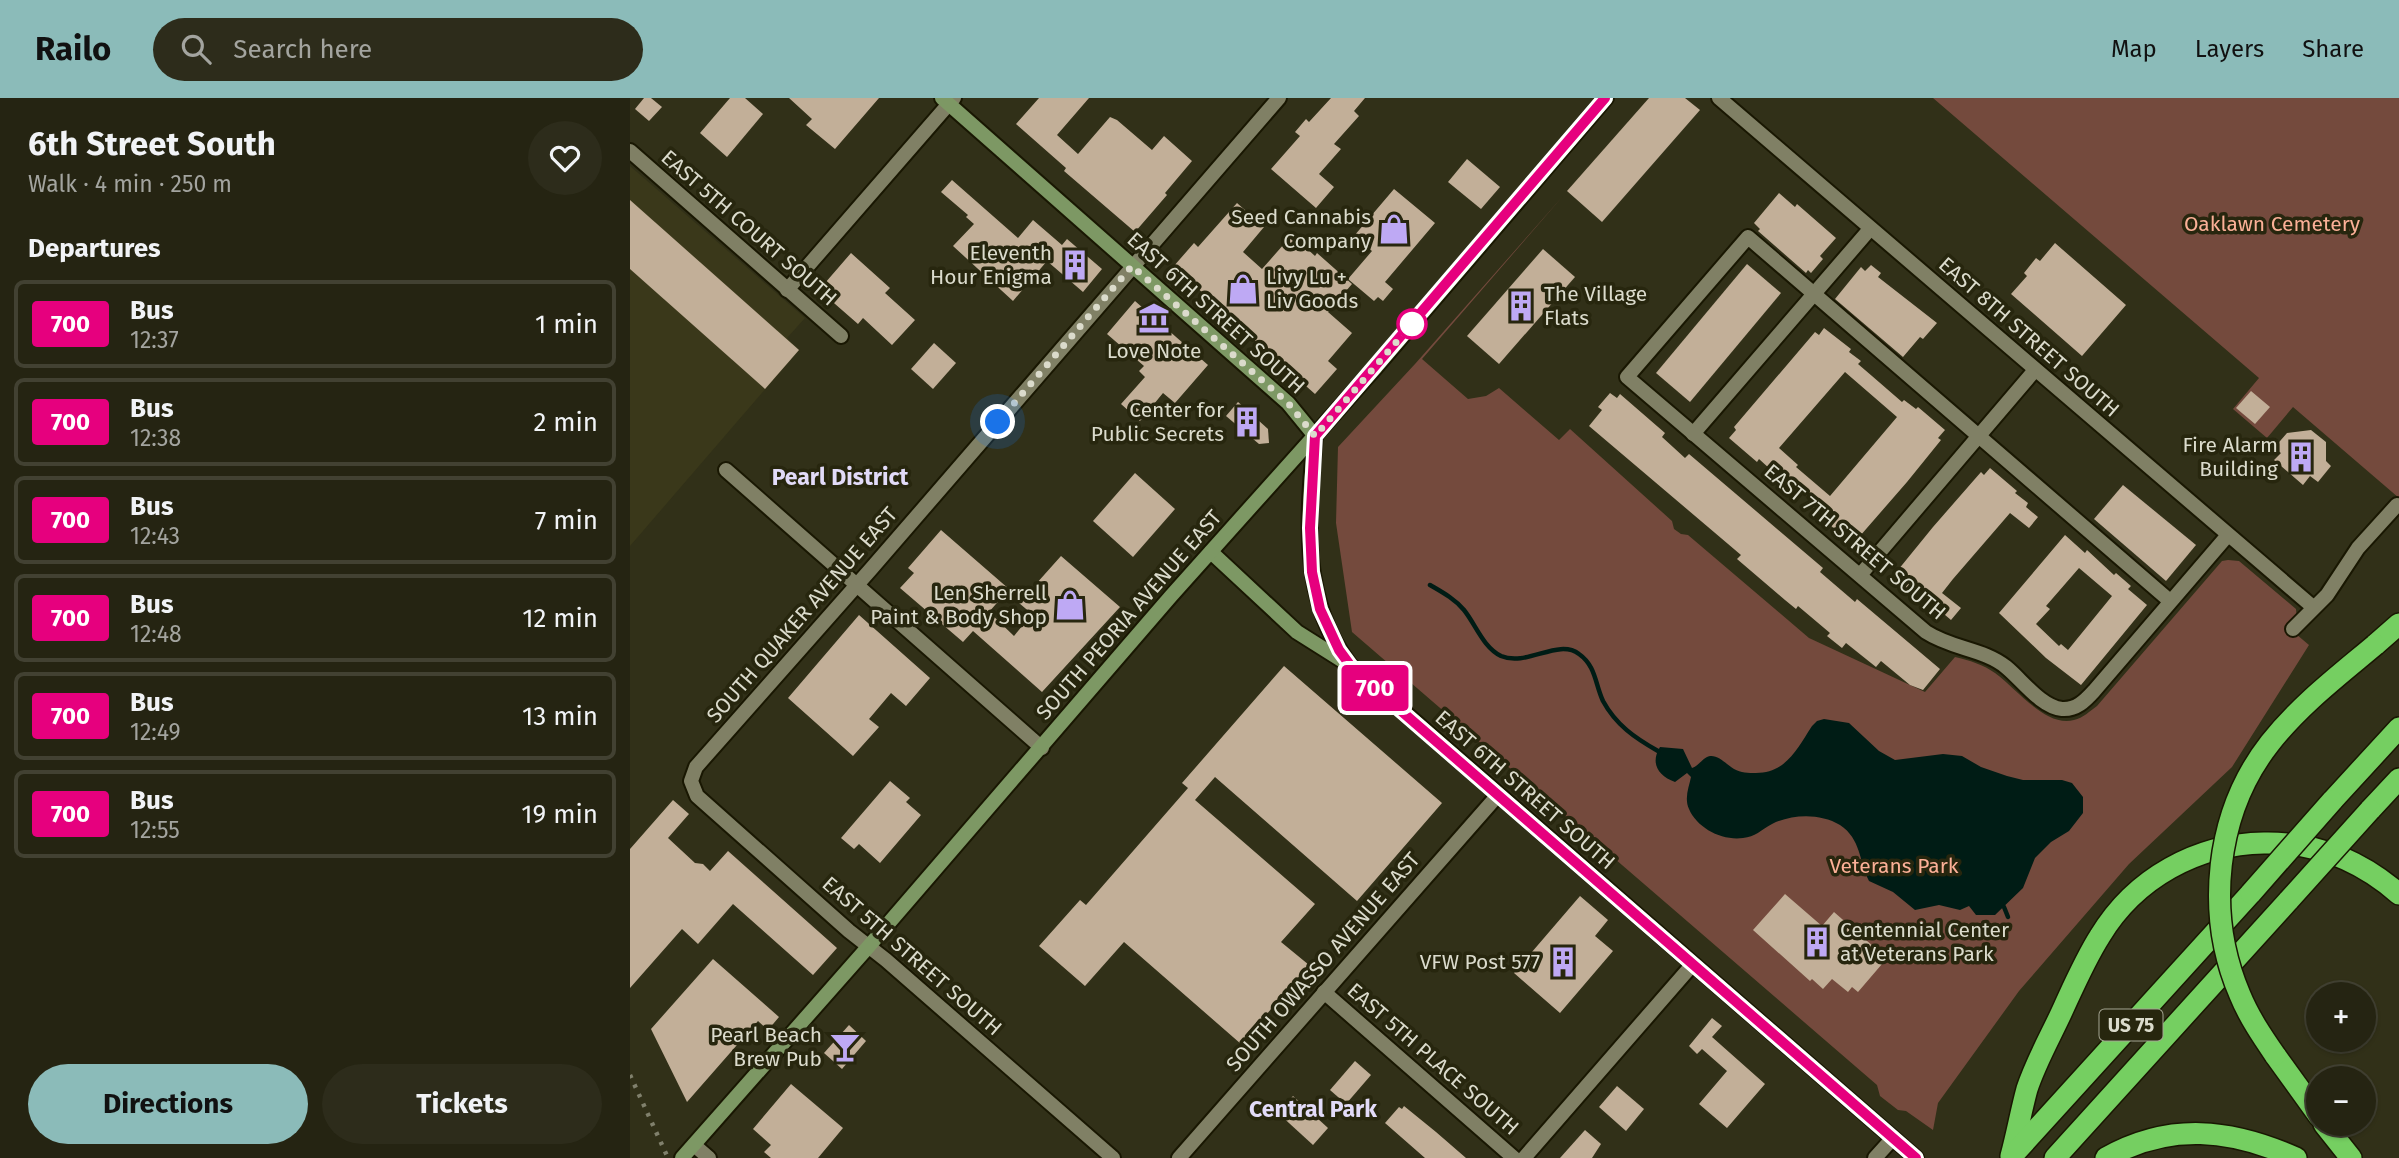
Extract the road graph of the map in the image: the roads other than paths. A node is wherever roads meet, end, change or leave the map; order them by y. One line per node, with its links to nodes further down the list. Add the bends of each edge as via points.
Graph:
1 (1279, 98): 7 (street, SOUTH QUAKER AVENUE EAST)
2 (1605, 98): 13 (street, SOUTH PEORIA AVENUE EAST)
3 (1719, 98): 6 (street, EAST 8TH STREET SOUTH)
4 (948, 100): 7 (street, EAST 6TH STREET SOUTH); 8 (street)
5 (630, 151): 8 (street, EAST 5TH COURT SOUTH)
6 (1870, 229): 9 (street); 11 (street, EAST 8TH STREET SOUTH)
7 (1132, 266): 13 (street, EAST 6TH STREET SOUTH, via 1288,403); 20 (street, SOUTH QUAKER AVENUE EAST)
8 (787, 290): 10 (street, EAST 5TH COURT SOUTH)
9 (1814, 294): 12 (street); 12 (street, EAST 7TH STREET SOUTH, via 1748,237 1627,377); 14 (street)
10 (841, 336)
11 (2035, 370): 14 (street); 17 (street, EAST 8TH STREET SOUTH)
12 (1693, 434): 19 (street, EAST 7TH STREET SOUTH)
13 (1315, 436): 18 (street, SOUTH PEORIA AVENUE EAST); 25 (street, EAST 6TH STREET SOUTH, via 1310,514 1314,582 1323,619)
14 (1979, 436): 19 (street); 21 (street)
15 (726, 470): 20 (street)
16 (2397, 505): 22 (street, via 2358,548 2327,596)
17 (2228, 535): 21 (street); 22 (street, EAST 8TH STREET SOUTH)
18 (1211, 552): 25 (street, via 1297,632); 27 (street, SOUTH PEORIA AVENUE EAST)
19 (1861, 574): 21 (street, EAST 7TH STREET SOUTH, via 1926,632 1942,642 1985,655 2059,709 2085,701)
20 (856, 586): 27 (street); 29 (street, SOUTH QUAKER AVENUE EAST, via 696,767)
21 (2170, 601)
22 (2313, 607): 24 (street)
23 (2399, 625): 35 (highway, bridge, via 2293,715 2268,746 2248,777 2222,856 2221,923 2240,996)
24 (2293, 629)
25 (1350, 665): 30 (street, EAST 6TH STREET SOUTH)
26 (2399, 729): 39 (highway, US 75, bridge)
27 (1042, 748): 32 (street, SOUTH PEORIA AVENUE EAST)
28 (2399, 779): 48 (highway, US 75, bridge)
29 (691, 781): 32 (street, EAST 5TH STREET SOUTH, via 697,796)
30 (1498, 795): 33 (street, EAST 6TH STREET SOUTH); 34 (street, SOUTH OWASSO AVENUE EAST)
31 (2399, 894): 39 (highway, via 2340,856 2281,843 2211,850 2165,870 2117,913 2083,966 2028,1087)
32 (869, 946): 38 (street, SOUTH PEORIA AVENUE EAST); 42 (street, EAST 5TH STREET SOUTH)
33 (1693, 964): 37 (street, EAST 6TH STREET SOUTH); 45 (street)
34 (1324, 992): 43 (street, SOUTH OWASSO AVENUE EAST); 44 (street, EAST 5TH PLACE SOUTH)
35 (2306, 1098)
36 (2334, 1136): 51 (highway)
37 (1893, 1138): 46 (street); 47 (street, EAST 6TH STREET SOUTH)
38 (694, 1144): 40 (street, SOUTH PEORIA AVENUE EAST); 41 (street)
39 (2011, 1157)
40 (682, 1158)
41 (709, 1158)
42 (1113, 1158)
43 (1179, 1158)
44 (1514, 1158)
45 (1524, 1158)
46 (1875, 1158)
47 (1916, 1158)
48 (2055, 1158)
49 (2106, 1158): 50 (highway, via 2142,1142 2205,1133 2239,1136)
50 (2296, 1158)
51 (2351, 1158)

